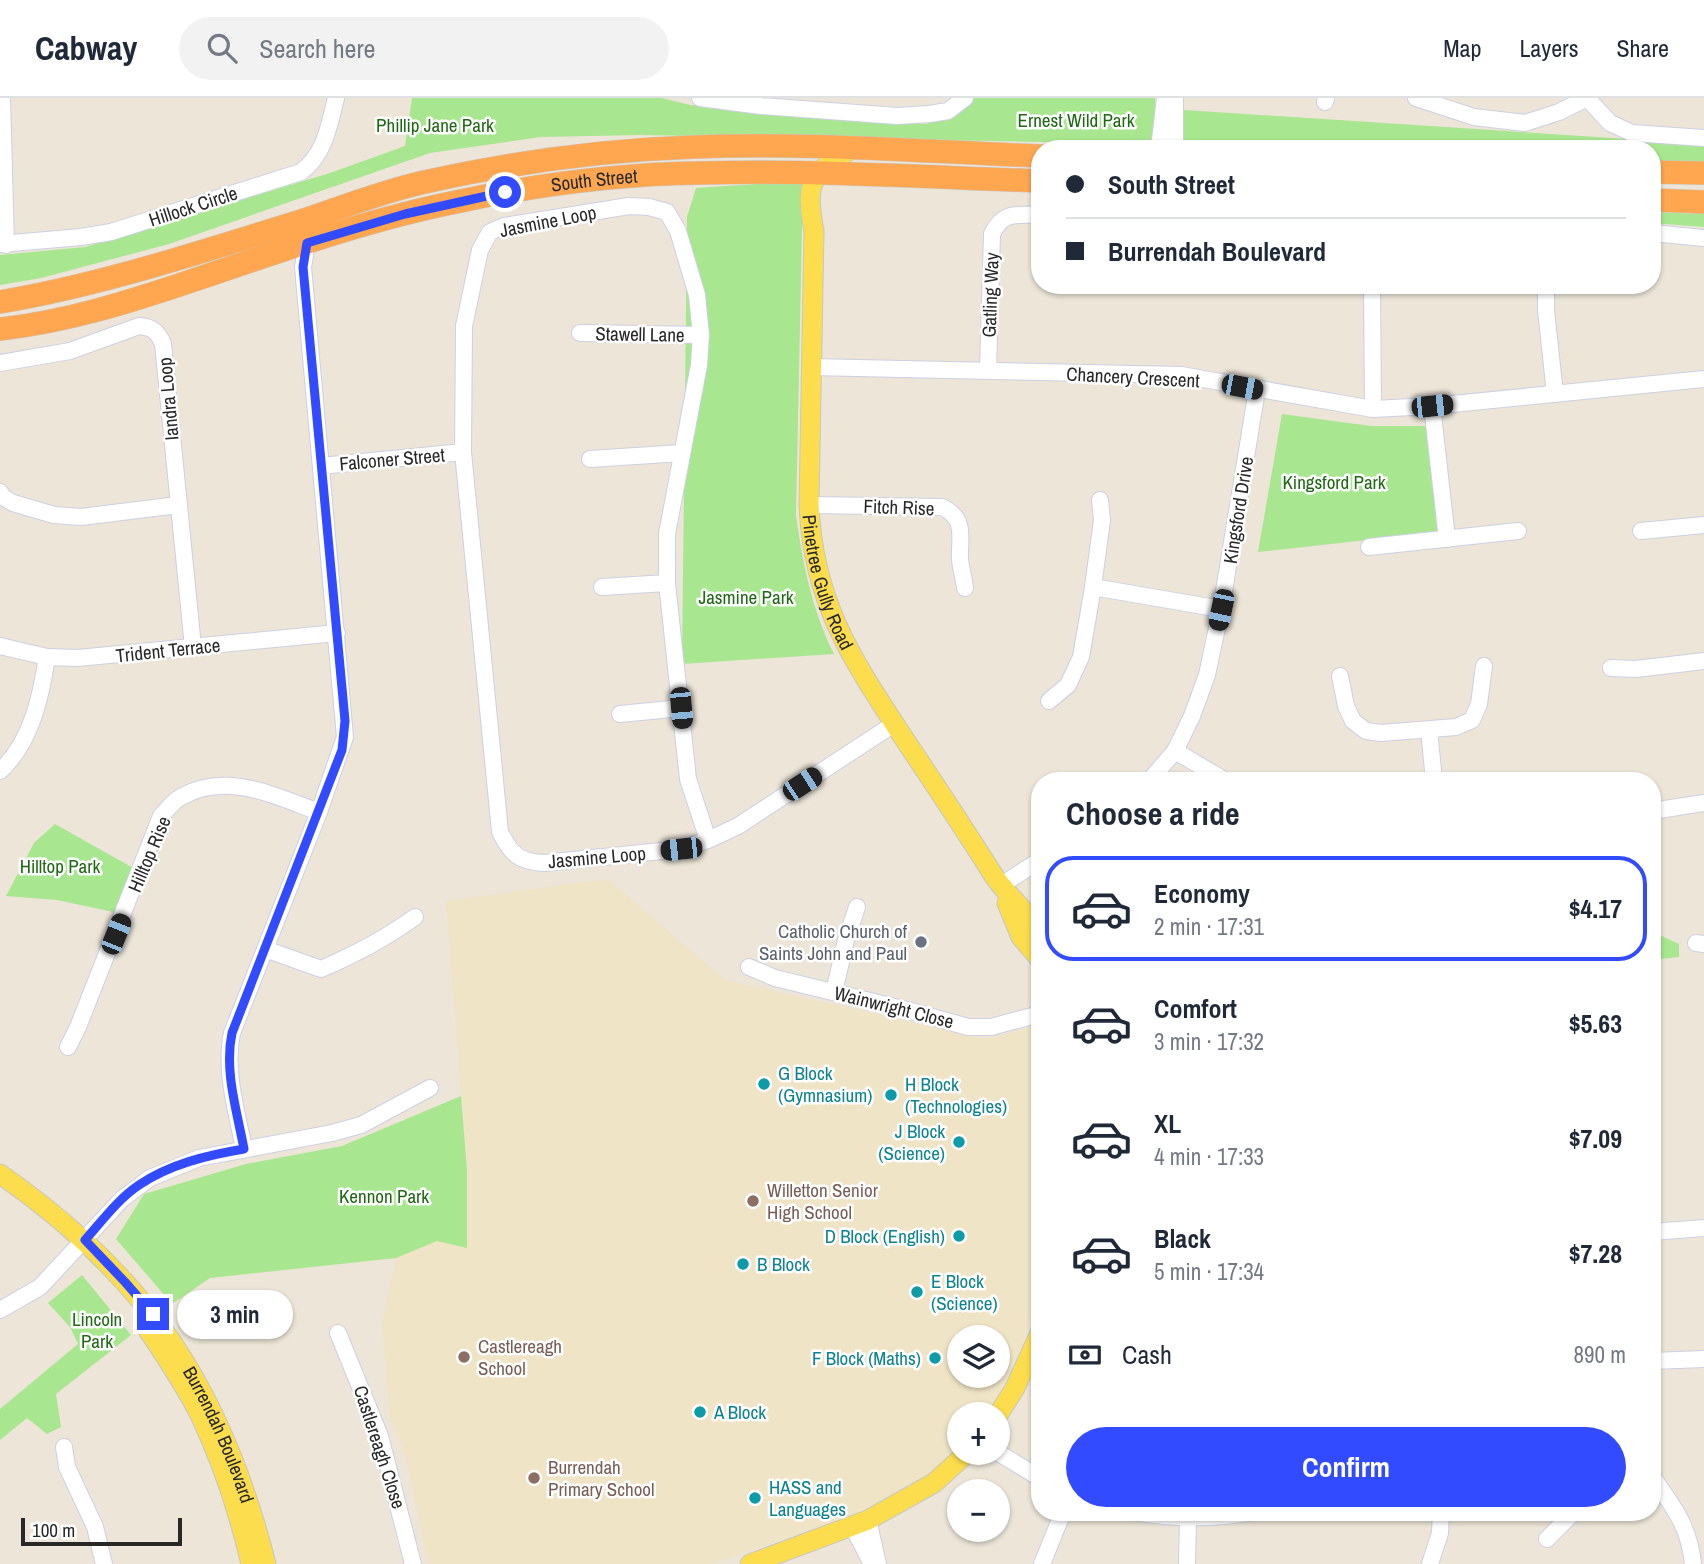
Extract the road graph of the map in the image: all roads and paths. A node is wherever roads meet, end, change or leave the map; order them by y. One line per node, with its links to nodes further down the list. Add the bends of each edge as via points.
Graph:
1 (2, 98): 25 (street)
2 (336, 98): 25 (street, Hillock Circle, via 320,154 301,172 111,232)
3 (700, 98): 4 (street, via 897,116 948,111)
4 (965, 98)
5 (1165, 98): 10 (street)
6 (1175, 98): 11 (street)
7 (1416, 98): 8 (street, via 1474,117 1525,123)
8 (1587, 98): 9 (street, via 1610,123 1632,133)
9 (1704, 138)
10 (1160, 140)
11 (1175, 140)
12 (789, 146): 13 (highway, South Street); 17 (main road); 22 (highway, South Street, via 645,149 501,166 417,184)
13 (852, 149): 14 (highway, South Street); 17 (main road)
14 (1031, 156)
15 (1661, 172): 16 (highway)
16 (1704, 173)
17 (818, 174): 18 (highway, South Street); 26 (highway, South Street, via 698,173 568,183 405,214); 34 (main road, Pinetree Gully Road, via 823,181 821,214 814,231)
18 (1031, 181)
19 (1661, 200): 20 (highway)
20 (1704, 202)
21 (1031, 215): 35 (street, Gatling Way, via 1006,216 992,234)
22 (293, 223): 26 (street); 29 (highway, South Street, via 99,281)
23 (1661, 234): 24 (street)
24 (1704, 238)
25 (3, 244)
26 (301, 252): 30 (highway, South Street, via 130,301); 44 (street)
27 (1372, 294): 40 (street)
28 (1546, 294): 38 (street)
29 (0, 302)
30 (0, 329)
31 (580, 333): 32 (street, Stawell Lane)
32 (701, 335): 41 (street, Jasmine Loop, via 697,295 678,231 667,212 629,206 491,232 480,250 464,326); 42 (street, Jasmine Loop)
33 (0, 363): 47 (street, Iandra Loop, via 70,351 139,326 158,333 163,344)
34 (811, 366): 35 (street, Chancery Crescent); 48 (main road, Pinetree Gully Road)
35 (988, 370): 37 (street, Chancery Crescent, via 1181,376)
36 (1704, 379): 38 (street, Chancery Crescent)
37 (1257, 390): 40 (street, Chancery Crescent); 58 (street, Kingsford Drive)
38 (1555, 394): 39 (street, Chancery Crescent)
39 (1432, 406): 40 (street, Chancery Crescent); 52 (street)
40 (1373, 408)
41 (463, 452): 44 (street, Falconer Street); 80 (street, Jasmine Loop, via 500,832 508,848 524,860 544,863 681,849)
42 (682, 453): 43 (street); 54 (street, Jasmine Loop, via 667,534)
43 (590, 458)
44 (321, 466): 59 (street)
45 (0, 492): 47 (street, via 13,503 81,517)
46 (1100, 500): 56 (street)
47 (178, 505): 61 (street, Iandra Loop)
48 (809, 505): 57 (street, Fitch Rise, via 942,507 954,513 960,526); 70 (main road, Pinetree Gully Road, via 813,555 830,613 853,660)
49 (1704, 525): 51 (street)
50 (1518, 531): 52 (street)
51 (1641, 531)
52 (1447, 539): 53 (street)
53 (1369, 547)
54 (667, 583): 55 (street); 68 (street, Jasmine Loop)
55 (602, 587)
56 (1093, 587): 58 (street); 67 (street, via 1081,657 1068,685)
57 (965, 588)
58 (1221, 610): 72 (street, Kingsford Drive, via 1200,695)
59 (337, 634): 61 (street, Trident Terrace); 79 (street, via 345,737)
60 (0, 646): 62 (street, Trident Terrace)
61 (192, 647): 62 (street, Trident Terrace)
62 (47, 657): 73 (street, via 29,729)
63 (1704, 661): 65 (street)
64 (1484, 666): 71 (street, via 1472,720)
65 (1612, 668)
66 (1340, 676): 71 (street, via 1353,721 1366,731)
67 (1049, 701)
68 (681, 708): 69 (street); 80 (street, Jasmine Loop, via 688,779)
69 (620, 713)
70 (894, 724): 80 (street, Jasmine Loop, via 738,826); 82 (main road, Pinetree Gully Road)
71 (1429, 730): 76 (street)
72 (1175, 751): 74 (street, Kingsford Drive); 75 (street)
73 (0, 771)
74 (1157, 772)
75 (1210, 772)
76 (1433, 772)
77 (1704, 803): 78 (street)
78 (1661, 810)
79 (319, 812): 86 (street); 91 (street, Hilltop Rise, via 249,787 220,786 178,798 161,816)
80 (708, 840)
81 (1031, 866): 82 (street)
82 (1000, 886): 85 (main road, Pinetree Gully Road); 87 (main road, Pinetree Gully Road, via 1021,937)
83 (857, 907): 89 (street)
84 (415, 918): 86 (street, via 321,969)
85 (1031, 920)
86 (265, 949): 93 (street, via 228,1051)
87 (1031, 949)
88 (750, 967): 89 (street, Wainwright Close)
89 (834, 992): 90 (street, Wainwright Close, via 968,1027 991,1027)
90 (1031, 1016)
91 (68, 1048)
92 (430, 1088): 93 (street, via 361,1125)
93 (244, 1149): 98 (street, via 199,1158 139,1184)
94 (0, 1174): 98 (main road, Burrendah Boulevard)
95 (0, 1189): 98 (main road, Burrendah Boulevard)
96 (1704, 1228): 97 (street)
97 (1661, 1230)
98 (80, 1245): 99 (street, via 40,1287); 117 (main road, Burrendah Boulevard, via 143,1322 199,1413 222,1465); 118 (main road, Burrendah Boulevard, via 125,1282 184,1360 235,1461)
99 (0, 1310)
100 (338, 1333): 119 (street, Castlereagh Close, via 380,1436)
101 (1031, 1354): 104 (main road)
102 (1704, 1359): 103 (street)
103 (1661, 1361)
104 (1007, 1402)
105 (64, 1447): 116 (street, via 67,1467 94,1527)
106 (1010, 1460): 108 (street)
107 (954, 1465): 114 (main road, via 934,1483)
108 (1031, 1473)
109 (1661, 1490): 127 (street, via 1689,1535)
110 (1059, 1521): 124 (street)
111 (1188, 1521): 125 (street)
112 (1441, 1521): 126 (street)
113 (1565, 1521): 115 (street)
114 (862, 1528): 120 (main road); 121 (main road); 122 (street); 123 (street)
115 (1548, 1539)
116 (104, 1564)
117 (251, 1564)
118 (265, 1564)
119 (412, 1564)
120 (750, 1564)
121 (775, 1564)
122 (872, 1564)
123 (878, 1564)
124 (1042, 1564)
125 (1187, 1564)
126 (1430, 1564)
127 (1693, 1564)

